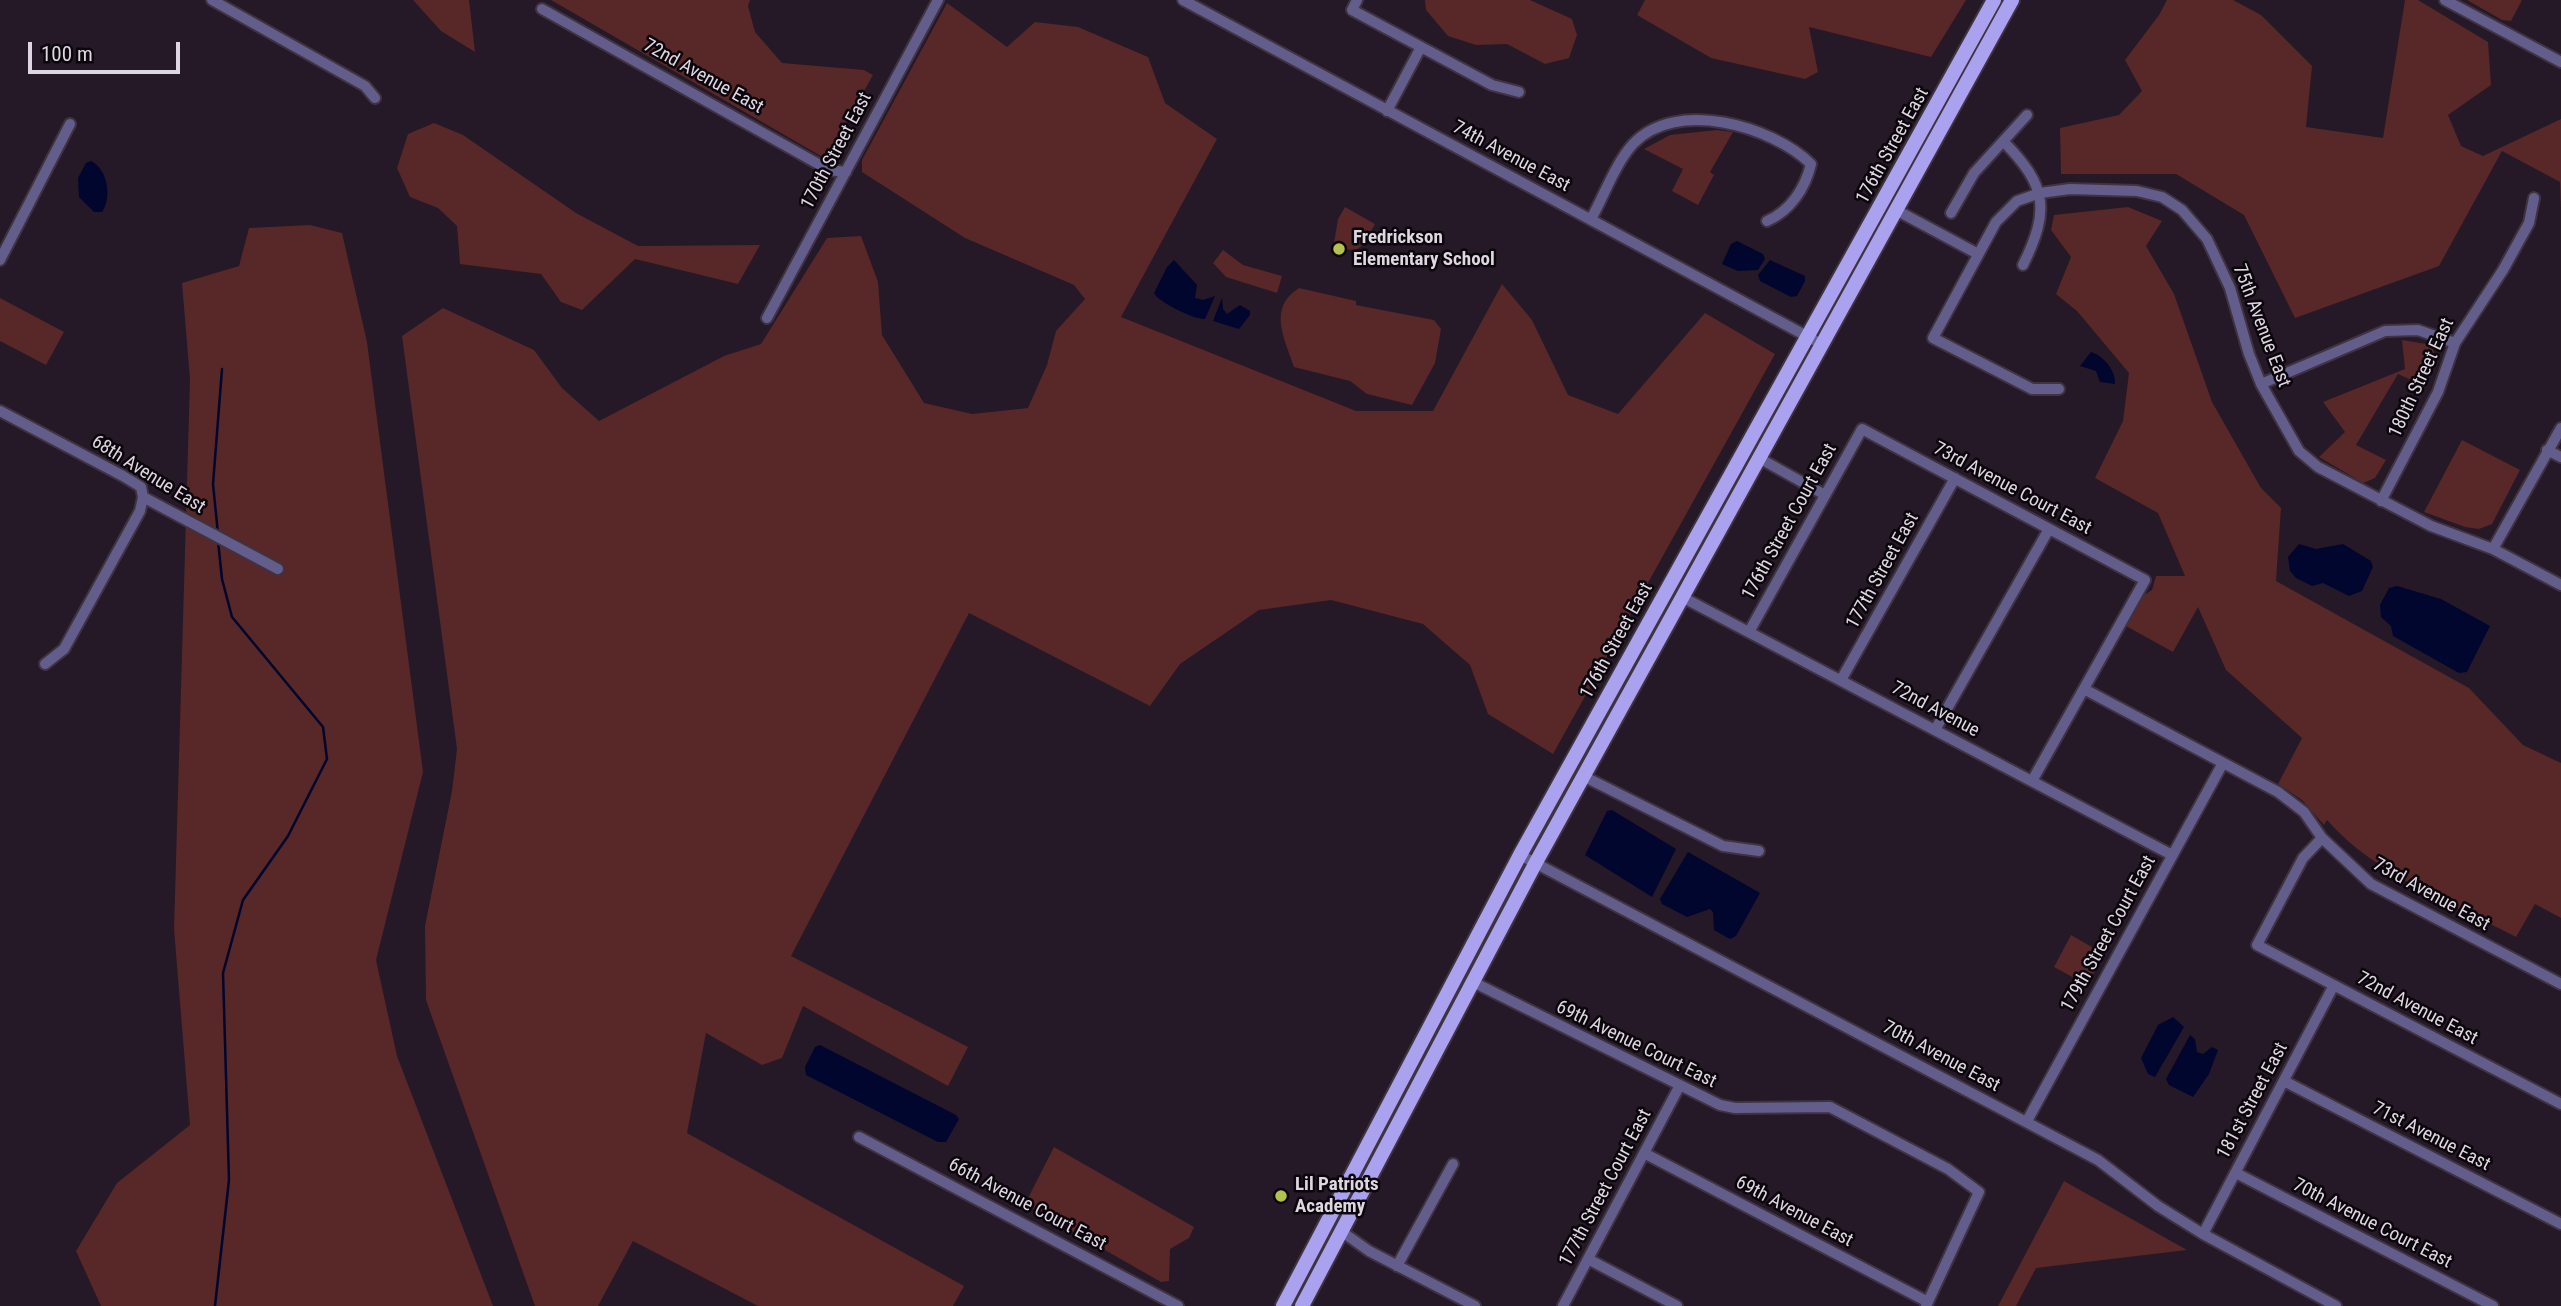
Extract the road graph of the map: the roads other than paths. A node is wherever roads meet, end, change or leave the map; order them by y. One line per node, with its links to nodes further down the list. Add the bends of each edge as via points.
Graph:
1 (212, 0): 12 (street, via 365,86)
2 (938, 0): 18 (street, 170th Street East)
3 (1183, 0): 13 (street, 74th Avenue East)
4 (1994, 0): 17 (main road, 176th Street East)
5 (2012, 0): 21 (main road, 176th Street East)
6 (2445, 0): 10 (street)
7 (1355, 5): 9 (street)
8 (542, 9): 18 (street, 72nd Avenue East, via 829,170)
9 (1421, 47): 11 (street, via 1492,85); 13 (street)
10 (2561, 62)
11 (1519, 92)
12 (375, 98)
13 (1387, 111): 23 (street, 74th Avenue East)
14 (2027, 115): 16 (street)
15 (71, 124): 26 (street)
16 (2004, 142): 19 (street); 22 (street, via 1974,173)
17 (1906, 165): 21 (main road, via 1893,200); 29 (main road, 176th Street East)
18 (846, 172): 28 (street, 170th Street East)
19 (2040, 193): 25 (street, 75th Avenue East, via 2017,201 2004,212); 27 (street, via 2038,235); 32 (street, 75th Avenue East, via 2137,191 2162,197 2182,210 2207,239 2230,288)
20 (2533, 198): 30 (street, 180th Street East, via 2529,223)
21 (1896, 210): 25 (street); 31 (main road, 176th Street East)
22 (1951, 213)
23 (1591, 219): 24 (street, via 1633,145 1662,127 1702,121 1729,122 1762,135 1811,164 1790,205); 29 (street, 74th Avenue East)
24 (1767, 221)
25 (1978, 254): 33 (street, 75th Avenue East, via 1933,338 2032,389)
26 (0, 260)
27 (2023, 265)
28 (767, 318)
29 (1807, 336): 31 (street, 74th Avenue East); 59 (main road, 176th Street East)
30 (2455, 343): 32 (street, via 2418,330 2385,331); 43 (street, 180th Street East, via 2438,392)
31 (1822, 345): 39 (main road, 176th Street East)
32 (2262, 384): 43 (street, 75th Avenue East, via 2298,451 2318,467)
33 (2059, 389)
34 (0, 411): 42 (street, 68th Avenue East, via 141,487)
35 (2561, 428): 37 (street)
36 (1862, 429): 40 (street, 73rd Avenue Court East); 41 (street, 176th Street Court East)
37 (2547, 450): 38 (street); 45 (street)
38 (2561, 457)
39 (1759, 458): 41 (street); 48 (main road, 176th Street East)
40 (1955, 478): 44 (street, 73rd Avenue Court East); 51 (street, 177th Street East)
41 (1825, 495): 49 (street, 176th Street Court East)
42 (144, 498): 46 (street, 68th Avenue East); 50 (street, via 64,649)
43 (2381, 500): 45 (street, 75th Avenue East, via 2431,526)
44 (2049, 529): 52 (street, 73rd Avenue Court East, via 2145,580); 53 (street)
45 (2493, 549): 47 (street, 75th Avenue East)
46 (278, 569)
47 (2561, 585)
48 (1682, 597): 49 (street, 72nd Avenue); 55 (main road, 176th Street East)
49 (1749, 632): 51 (street, 72nd Avenue)
50 (45, 664)
51 (1841, 680): 53 (street, 72nd Avenue)
52 (2084, 689): 54 (street, 73rd Avenue East); 56 (street)
53 (1935, 730): 56 (street, 72nd Avenue)
54 (2222, 763): 57 (street, 73rd Avenue East, via 2291,802); 60 (street, 179th Street Court East)
55 (1583, 776): 58 (street, via 1723,846); 61 (main road, 176th Street East)
56 (2032, 781): 60 (street, 72nd Avenue)
57 (2322, 838): 63 (street, 73rd Avenue East, via 2356,873 2386,894); 64 (street, 72nd Avenue East, via 2302,858 2257,945)
58 (1759, 851)
59 (1520, 855): 61 (street, 70th Avenue East); 80 (main road, 176th Street East)
60 (2172, 855): 68 (street, 179th Street Court East)
61 (1535, 863): 62 (main road, 176th Street East); 68 (street, 70th Avenue East)
62 (1473, 982): 66 (street, 69th Avenue Court East); 74 (main road, 176th Street East)
63 (2561, 984)
64 (2334, 985): 65 (street, 181st Street East); 67 (street, 72nd Avenue East)
65 (2284, 1081): 72 (street, 181st Street East); 73 (street, 71st Avenue East)
66 (1679, 1087): 70 (street, 177th Street Court East); 78 (street, 69th Avenue Court East, via 1735,1108 1830,1107 1948,1169 1979,1192)
67 (2561, 1104)
68 (2027, 1121): 75 (street, 70th Avenue East, via 2098,1160)
69 (859, 1137): 79 (street, 66th Avenue Court East)
70 (1644, 1153): 76 (street, 177th Street Court East); 78 (street, 69th Avenue East)
71 (1453, 1164): 77 (street)
72 (2235, 1173): 75 (street, 181st Street East); 86 (street, 70th Avenue Court East)
73 (2561, 1224)
74 (1341, 1231): 77 (street); 81 (main road, 176th Street East)
75 (2203, 1234): 85 (street, 70th Avenue East)
76 (1588, 1259): 83 (street, 177th Street Court East); 84 (street)
77 (1397, 1266): 82 (street)
78 (1927, 1304)
79 (1178, 1306)
80 (1283, 1306)
81 (1302, 1306)
82 (1475, 1306)
83 (1563, 1306)
84 (1677, 1306)
85 (2336, 1306)
86 (2493, 1306)

